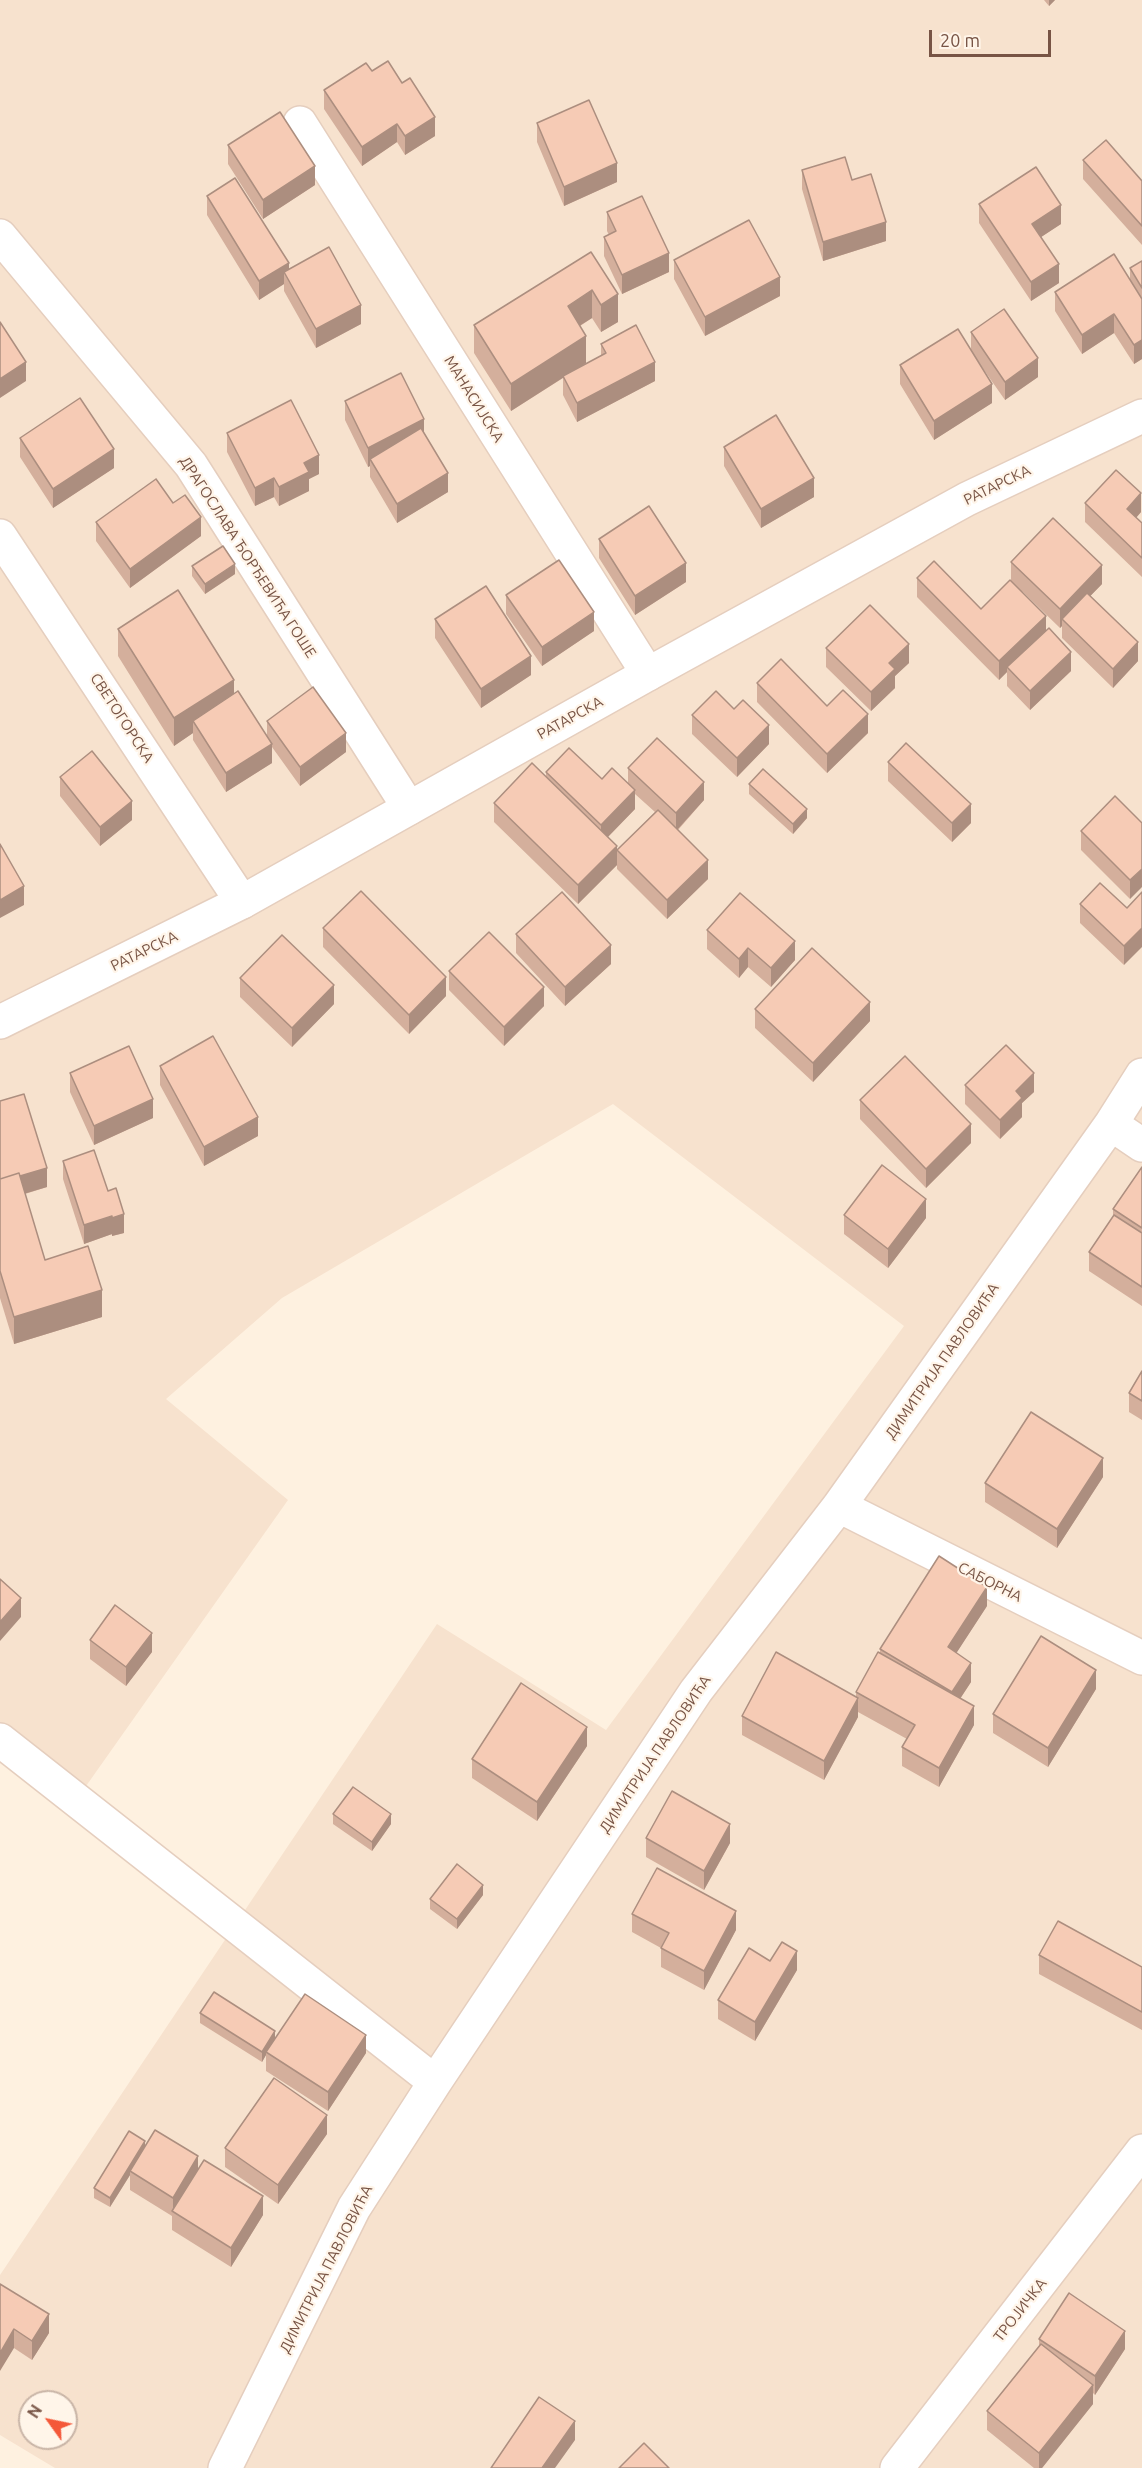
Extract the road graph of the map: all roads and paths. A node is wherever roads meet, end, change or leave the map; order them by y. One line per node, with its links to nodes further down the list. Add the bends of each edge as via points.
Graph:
1 (300, 123): 5 (street, МАНАСИЈСКА)
2 (0, 236): 6 (street, ДРАГОСЛАВА ЂОРЂЕВИЋА ГОШЕ, via 191,465)
3 (1142, 416): 5 (street, РАТАРСКА, via 967,499)
4 (0, 536): 7 (street, СВЕТОГОРСКА)
5 (648, 674): 6 (street, РАТАРСКА)
6 (409, 808): 7 (street, РАТАРСКА)
7 (242, 902): 8 (street, РАТАРСКА)
8 (0, 1022)
9 (1142, 1075): 10 (street, ДИМИТРИЈА ПАВЛОВИЋА)
10 (1111, 1124): 11 (street); 12 (street, ДИМИТРИЈА ПАВЛОВИЋА)
11 (1142, 1144)
12 (839, 1506): 13 (street, САБОРНА); 15 (street, ДИМИТРИЈА ПАВЛОВИЋА, via 696,1691)
13 (1142, 1658)
14 (0, 1740): 15 (street)
15 (435, 2082): 17 (street, ДИМИТРИЈА ПАВЛОВИЋА, via 354,2208)
16 (1142, 2151): 18 (street, ТРОЈИЧКА)
17 (225, 2468)
18 (897, 2468)

